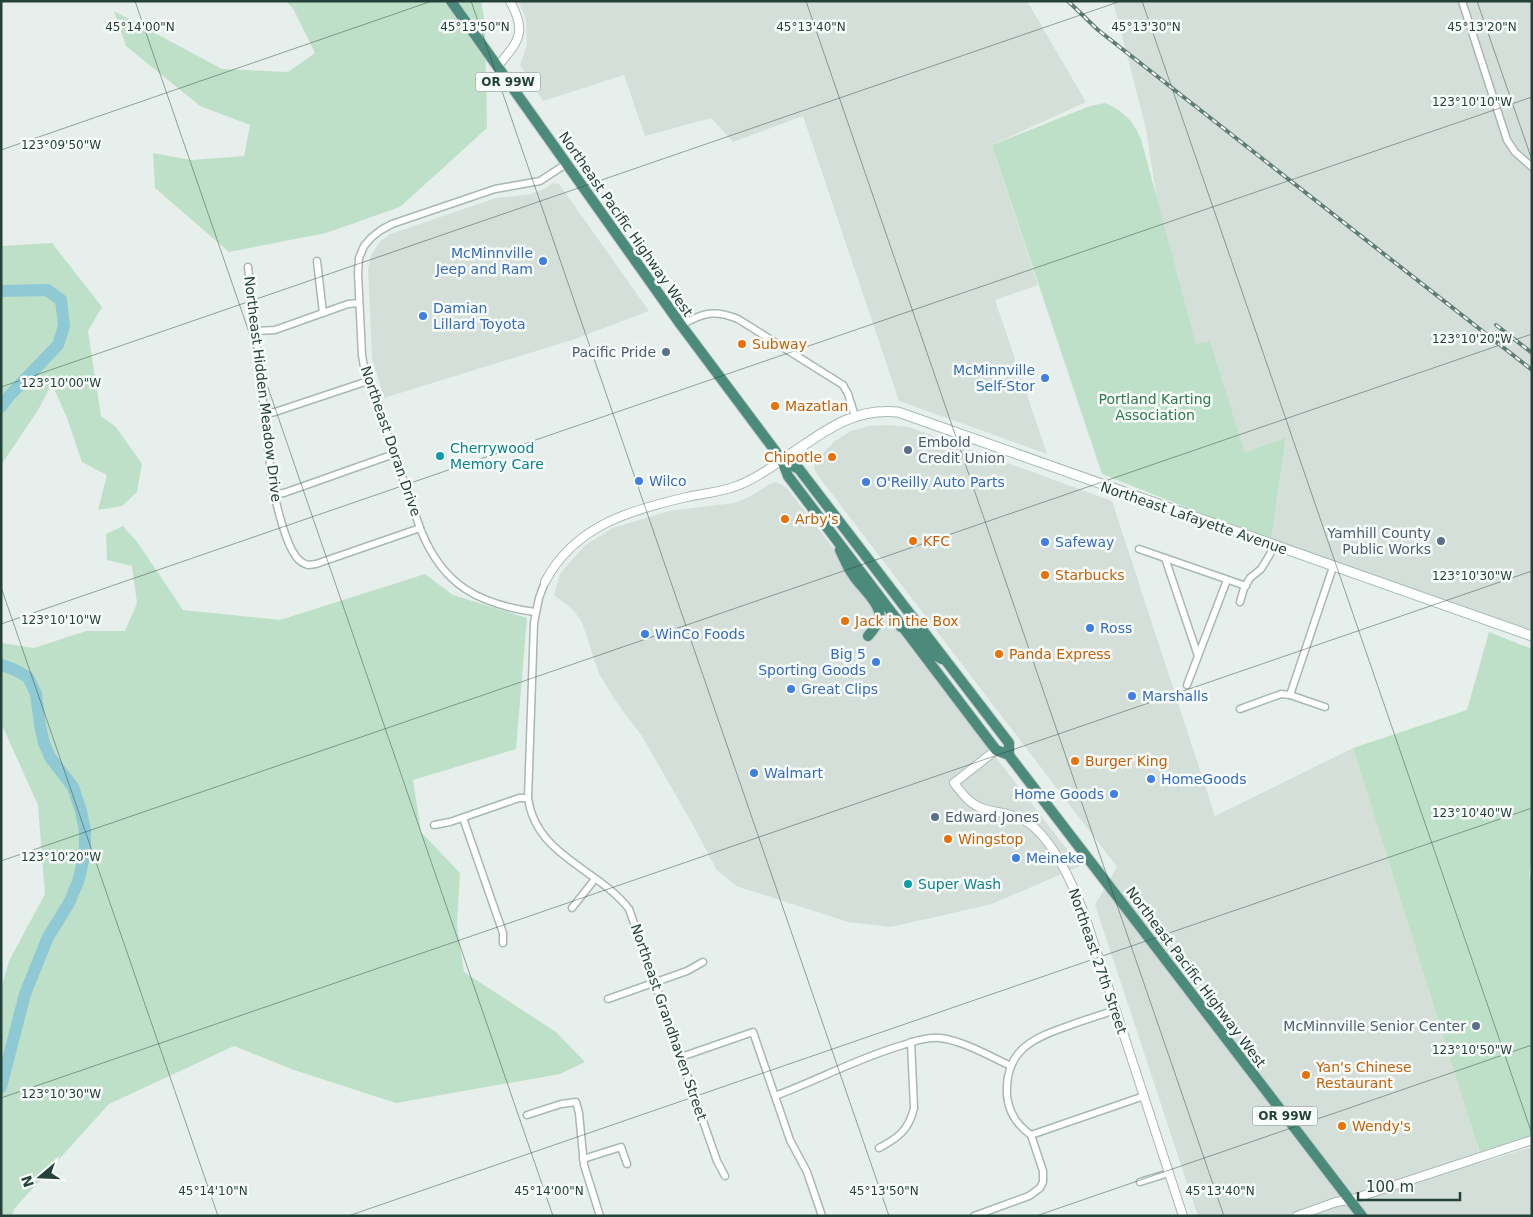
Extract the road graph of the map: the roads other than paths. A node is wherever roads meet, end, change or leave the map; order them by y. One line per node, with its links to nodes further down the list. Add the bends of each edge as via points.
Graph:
1 (450, 1): 4 (highway, Northeast Pacific Highway West / OR 99W)
2 (510, 1): 4 (street, via 519,20 519,35)
3 (1462, 1): 6 (street, via 1508,140 1515,152)
4 (497, 67): 5 (highway, Northeast Pacific Highway West / OR 99W)
5 (566, 164): 9 (street, Northeast Doran Drive, via 540,181 494,189 381,230 364,246 359,258); 11 (highway, Northeast Pacific Highway West / OR 99W)
6 (1532, 167)
7 (317, 261): 10 (street)
8 (248, 267): 12 (street, Northeast Hidden Meadow Drive)
9 (359, 303): 10 (street); 13 (street, Northeast Doran Drive, via 362,355)
10 (323, 313): 12 (street, via 275,330)
11 (681, 325): 15 (street, via 713,313 738,319 843,384); 17 (highway, Northeast Pacific Highway West / OR 99W)
12 (255, 331): 14 (street, Northeast Hidden Meadow Drive)
13 (368, 380): 14 (street); 16 (street, Northeast Doran Drive)
14 (265, 414): 18 (street, Northeast Hidden Meadow Drive)
15 (855, 416): 17 (main road, Northeast Lafayette Avenue, via 824,431); 21 (main road, Northeast Lafayette Avenue, via 883,410 912,416)
16 (394, 454): 18 (street); 19 (street, Northeast Doran Drive)
17 (782, 460): 20 (highway, Northeast Pacific Highway West / OR 99W, via 788,476); 27 (street, via 740,485 665,502 589,532 569,547); 31 (highway, Northeast Pacific Highway West / OR 99W, via 799,468)
18 (274, 494): 19 (street, Northeast Hidden Meadow Drive, via 289,540 303,564 316,564)
19 (420, 528): 30 (street, Northeast Doran Drive, via 431,552 457,584 480,598)
20 (835, 537): 23 (highway, Northeast Pacific Highway West / OR 99W); 33 (highway, via 848,567 878,611 877,625)
21 (1275, 546): 25 (main road, Northeast Lafayette Avenue); 28 (street)
22 (1139, 549): 24 (street)
23 (846, 551): 31 (highway, via 859,559 896,607); 32 (highway, Northeast Pacific Highway West / OR 99W)
24 (1165, 558): 26 (street); 35 (street)
25 (1333, 567): 34 (main road, Northeast Lafayette Avenue); 38 (street)
26 (1227, 580): 28 (street); 35 (street)
27 (545, 582): 30 (street, Northeast Grandhaven Street)
28 (1246, 586): 29 (street)
29 (1240, 602)
30 (535, 612): 43 (street, Northeast Grandhaven Street)
31 (910, 613): 36 (highway, Northeast Pacific Highway West / OR 99W)
32 (901, 627): 36 (highway, via 914,630 931,652); 41 (highway, Northeast Pacific Highway West / OR 99W)
33 (868, 636)
34 (1532, 636)
35 (1198, 656): 37 (street)
36 (947, 662): 42 (highway, Northeast Pacific Highway West / OR 99W, via 1009,743)
37 (1187, 685)
38 (1290, 694): 39 (street); 40 (street, via 1281,694)
39 (1325, 707)
40 (1240, 709)
41 (996, 750): 42 (highway); 52 (street, Northeast 27th Street, via 954,783 977,806 1023,820 1043,837 1077,895)
42 (1009, 755): 67 (highway, Northeast Pacific Highway West / OR 99W)
43 (528, 798): 44 (street); 46 (street, Northeast Grandhaven Street, via 536,826 545,840)
44 (463, 818): 45 (street); 48 (street)
45 (434, 825)
46 (595, 879): 47 (street); 50 (street, Northeast Grandhaven Street, via 617,895 629,909)
47 (572, 908)
48 (503, 943)
49 (703, 962): 50 (street)
50 (655, 982): 51 (street); 54 (street, Northeast Grandhaven Street)
51 (608, 999)
52 (1116, 1010): 55 (street, via 1043,1034 1020,1050); 57 (street, Northeast 27th Street)
53 (911, 1042): 55 (street, via 926,1038 952,1040); 56 (street); 61 (street, via 912,1116 899,1137)
54 (681, 1057): 56 (street, via 753,1032); 65 (street, Northeast Grandhaven Street)
55 (1011, 1066): 59 (street, via 1006,1084 1008,1102 1013,1117)
56 (775, 1096): 69 (street)
57 (1144, 1096): 59 (street); 64 (street, Northeast 27th Street)
58 (527, 1115): 62 (street, via 576,1102)
59 (1031, 1135): 70 (street, via 1043,1171 1040,1188 1029,1196)
60 (1532, 1140): 67 (street)
61 (880, 1148)
62 (583, 1159): 63 (street, via 621,1147); 68 (street)
63 (627, 1164)
64 (1169, 1173): 66 (street); 71 (street, Northeast 27th Street)
65 (725, 1176)
66 (1140, 1182)
67 (1350, 1200): 72 (street); 73 (highway, Northeast Pacific Highway West / OR 99W)
68 (600, 1216)
69 (822, 1216)
70 (974, 1216)
71 (1183, 1216)
72 (1297, 1216)
73 (1362, 1216)

